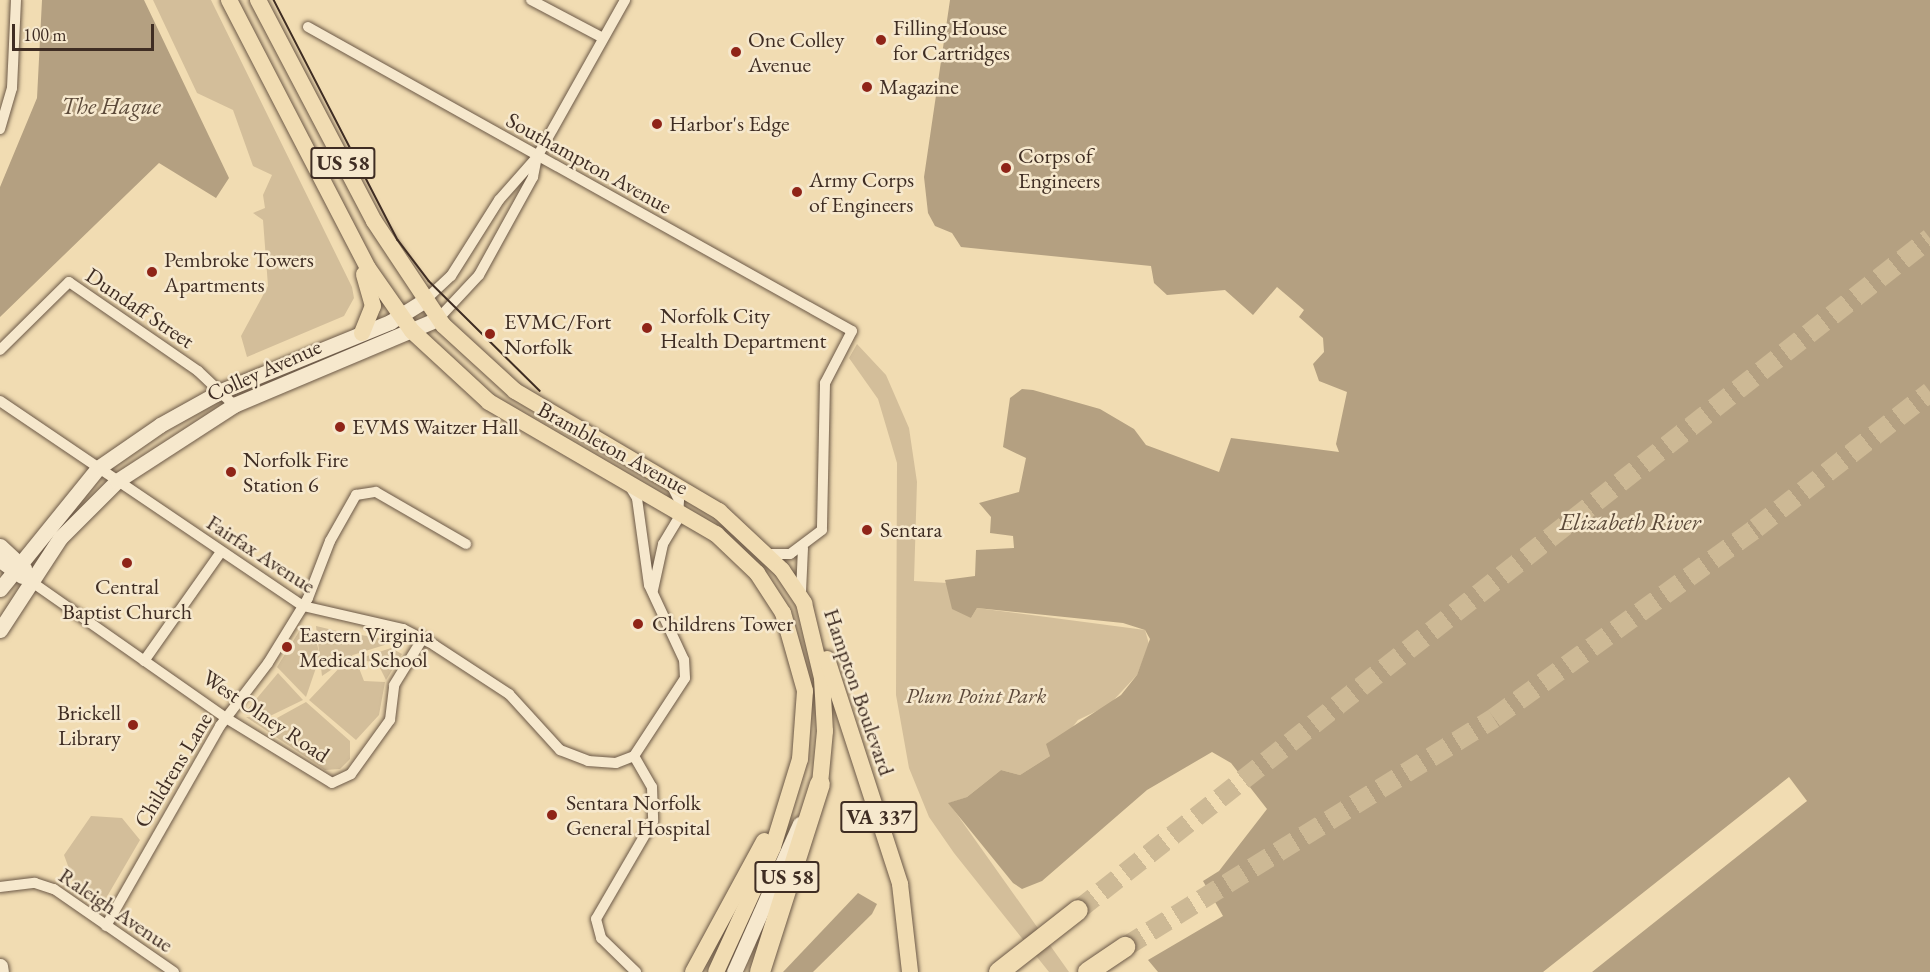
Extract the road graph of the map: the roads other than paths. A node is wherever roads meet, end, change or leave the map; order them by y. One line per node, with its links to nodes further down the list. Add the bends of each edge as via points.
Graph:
1 (16, 0): 8 (street, via 12,88)
2 (229, 0): 10 (main road, Brambleton Avenue / US 58)
3 (258, 0): 11 (main road, Brambleton Avenue / US 58, via 374,222)
4 (531, 0): 7 (street)
5 (625, 0): 7 (street, Colley Avenue)
6 (308, 27): 9 (street, Southampton Avenue)
7 (603, 39): 9 (street, Colley Avenue)
8 (0, 129)
9 (537, 157): 11 (street, Colley Avenue, via 499,200 451,276); 13 (street, Colley Avenue, via 533,177 479,275); 27 (street, Southampton Avenue, via 849,336 825,383 822,530)
10 (344, 223): 12 (main road, Brambleton Avenue / US 58); 15 (main road, via 373,301)
11 (424, 301): 12 (main road, Colley Avenue); 13 (main road, Brambleton Avenue / US 58)
12 (400, 316): 14 (main road, Brambleton Avenue / US 58); 15 (main road, Colley Avenue)
13 (438, 320): 14 (main road, Colley Avenue); 22 (main road, Brambleton Avenue / US 58, via 515,391)
14 (412, 331): 19 (main road, Colley Avenue); 23 (main road, Brambleton Avenue / US 58, via 489,402)
15 (362, 333): 17 (main road, Colley Avenue)
16 (0, 350): 17 (street, Dundaff Street, via 69,282)
17 (221, 390): 19 (street, Dundaff Street); 20 (main road, Colley Avenue)
18 (0, 401): 20 (street, Fairfax Avenue)
19 (234, 405): 21 (main road, Colley Avenue)
20 (98, 468): 21 (street, Fairfax Avenue); 31 (main road, Colley Avenue)
21 (117, 481): 28 (street, Fairfax Avenue); 32 (main road, Colley Avenue, via 60,538)
22 (668, 481): 24 (street); 29 (main road, Brambleton Avenue / US 58, via 719,511)
23 (626, 482): 24 (main road, Brambleton Avenue / US 58); 34 (street, via 637,498 642,558)
24 (679, 511): 34 (street, via 656,563); 43 (main road, Brambleton Avenue / US 58, via 716,534 752,567 792,636 806,712 800,759)
25 (466, 544): 36 (street, Childrens Lane, via 376,492 364,491 353,499 330,541)
26 (0, 546): 31 (main road)
27 (803, 548): 29 (street); 35 (street, via 798,578)
28 (221, 552): 36 (street, Fairfax Avenue); 39 (street)
29 (769, 554): 35 (main road, Brambleton Avenue / US 58)
30 (0, 560): 31 (main road)
31 (17, 565): 32 (main road); 33 (main road, Colley Avenue)
32 (29, 580): 37 (main road, Colley Avenue); 39 (street, West Olney Road)
33 (0, 589)
34 (653, 593): 41 (street, via 684,660 685,678)
35 (804, 603): 42 (main road, Brambleton Avenue / US 58, via 822,678 825,732); 56 (main road, Hampton Boulevard / VA 337, via 819,634 900,884)
36 (303, 606): 38 (street, Fairfax Avenue); 40 (street, Childrens Lane)
37 (0, 630)
38 (423, 638): 40 (street, West Olney Road, via 394,686 390,720 351,774 339,782 313,776); 41 (street, Fairfax Avenue, via 510,694 560,750 608,763)
39 (144, 661): 40 (street, West Olney Road)
40 (226, 718): 46 (street, Childrens Lane)
41 (634, 756): 51 (street, via 652,787 652,821 596,919 601,938)
42 (820, 784): 54 (main road, Brambleton Avenue); 55 (highway, US 58)
43 (784, 806): 52 (main road); 53 (main road, Brambleton Avenue / US 58, via 773,847)
44 (0, 886): 46 (street, Raleigh Avenue, via 44,885)
45 (1078, 910): 57 (highway)
46 (106, 926): 50 (street, Raleigh Avenue)
47 (1125, 947): 58 (highway)
48 (0, 966): 49 (main road)
49 (1, 972)
50 (174, 972)
51 (636, 972)
52 (693, 972)
53 (716, 972)
54 (734, 972)
55 (760, 972)
56 (910, 972)
57 (999, 972)
58 (1088, 972)

